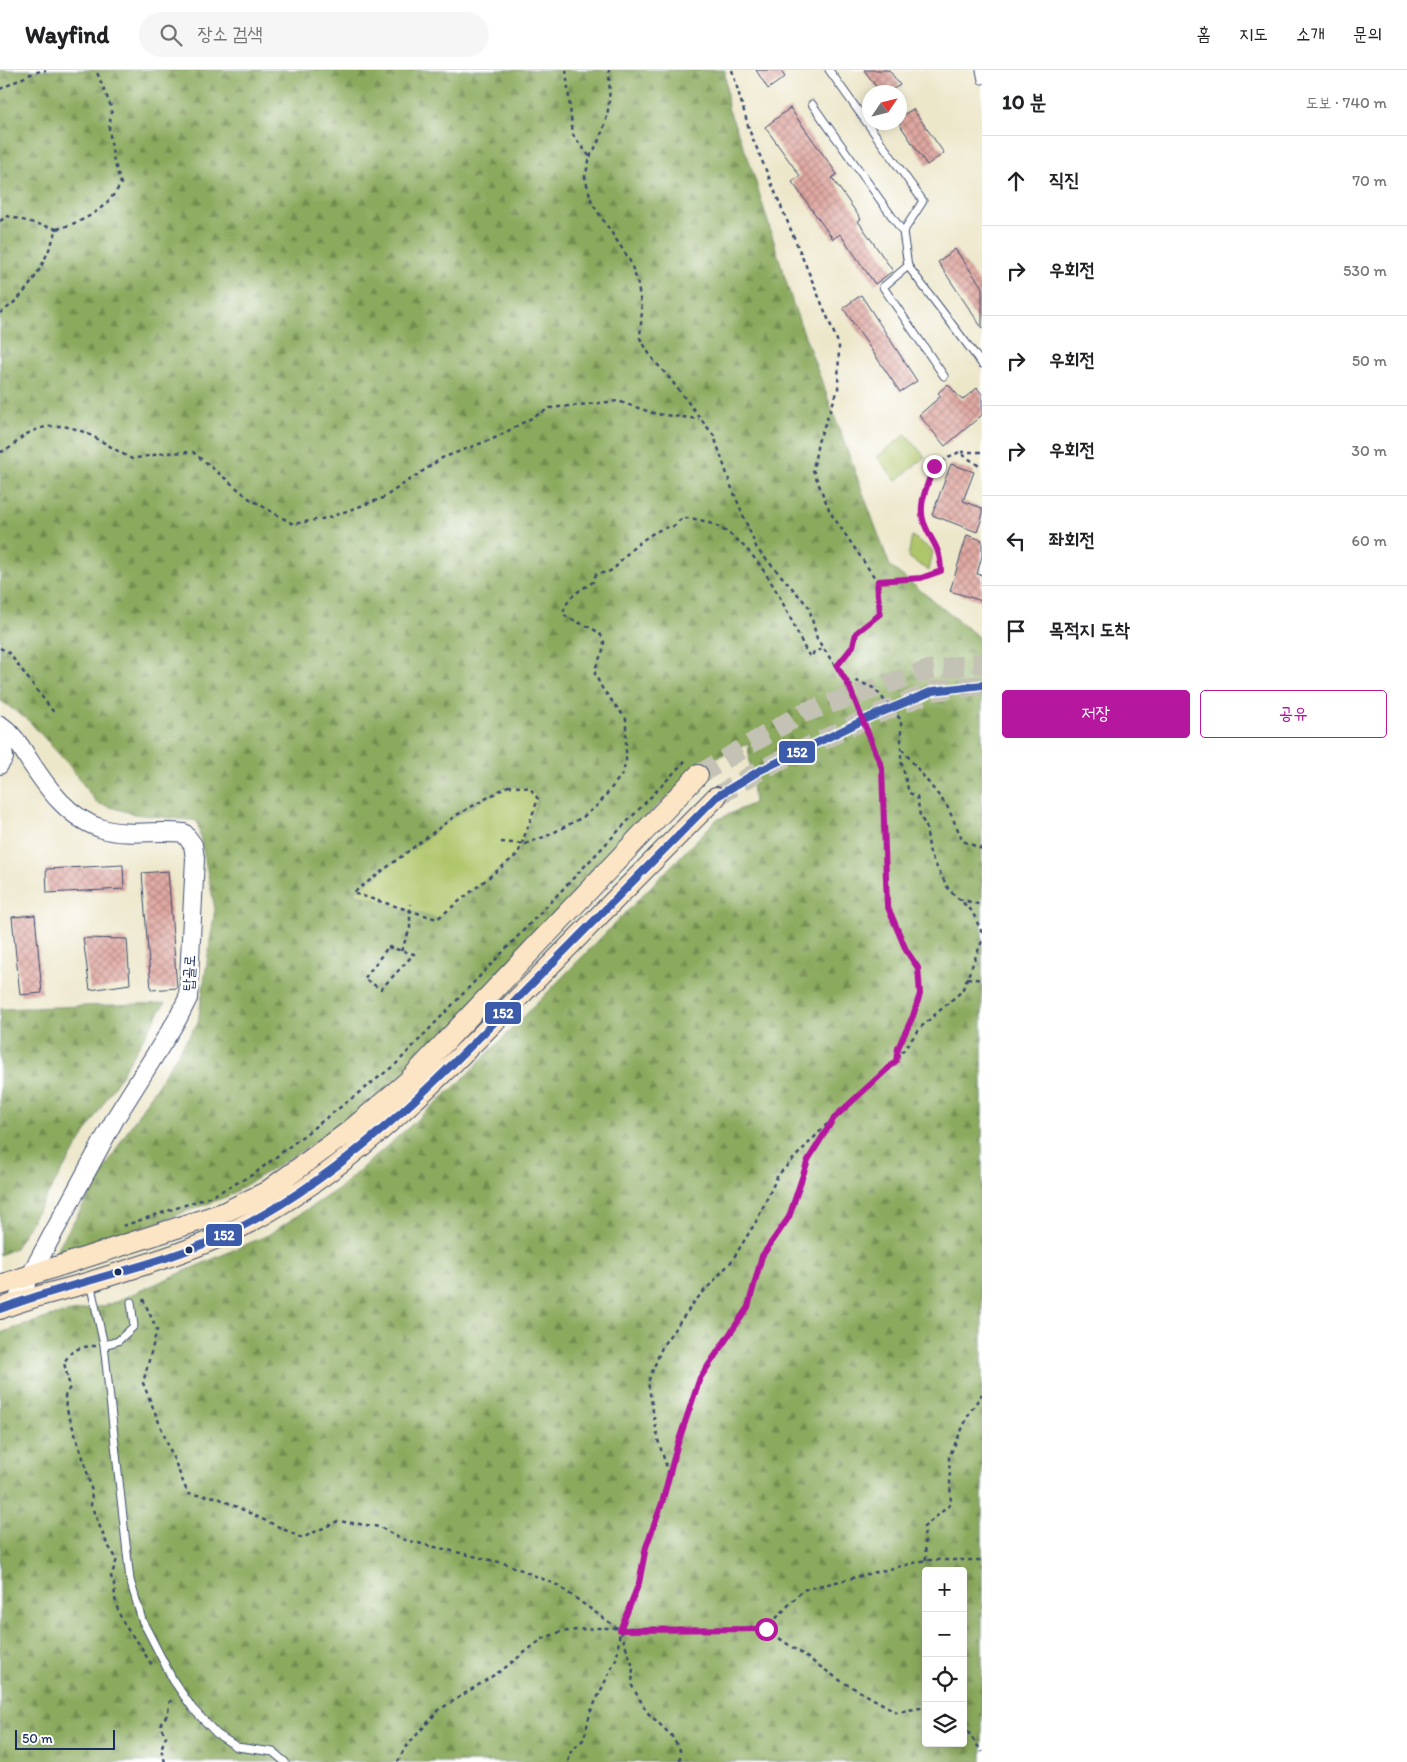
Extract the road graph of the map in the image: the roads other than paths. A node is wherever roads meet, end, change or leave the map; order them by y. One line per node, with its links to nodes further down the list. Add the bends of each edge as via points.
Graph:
1 (829, 70): 5 (lane, via 923,201)
2 (980, 70): 3 (lane)
3 (982, 80)
4 (812, 104): 5 (lane)
5 (903, 232): 6 (lane)
6 (908, 266): 7 (lane); 8 (lane, via 883,287)
7 (982, 364)
8 (944, 376)
9 (0, 725): 14 (street, 탑골로, via 23,750 65,808 82,820 104,830 184,833 193,845 196,858 188,998)
10 (0, 743): 11 (street, via 5,748 6,758)
11 (0, 767)
12 (692, 768): 16 (main road, via 409,1080 348,1132 266,1192 223,1213)
13 (716, 797): 17 (main road, via 425,1093 362,1148 286,1202 237,1228 178,1253)
14 (116, 1117): 15 (lane); 16 (street, 탑골로)
15 (116, 1136)
16 (29, 1276): 18 (main road); 20 (street, 탑골로)
17 (90, 1282): 20 (main road); 21 (lane)
18 (0, 1285)
19 (131, 1302): 21 (lane, via 134,1326 118,1341)
20 (8, 1306)
21 (104, 1345): 22 (lane, via 130,1580 142,1620 177,1686 217,1734 237,1747 273,1752)
22 (285, 1762)

